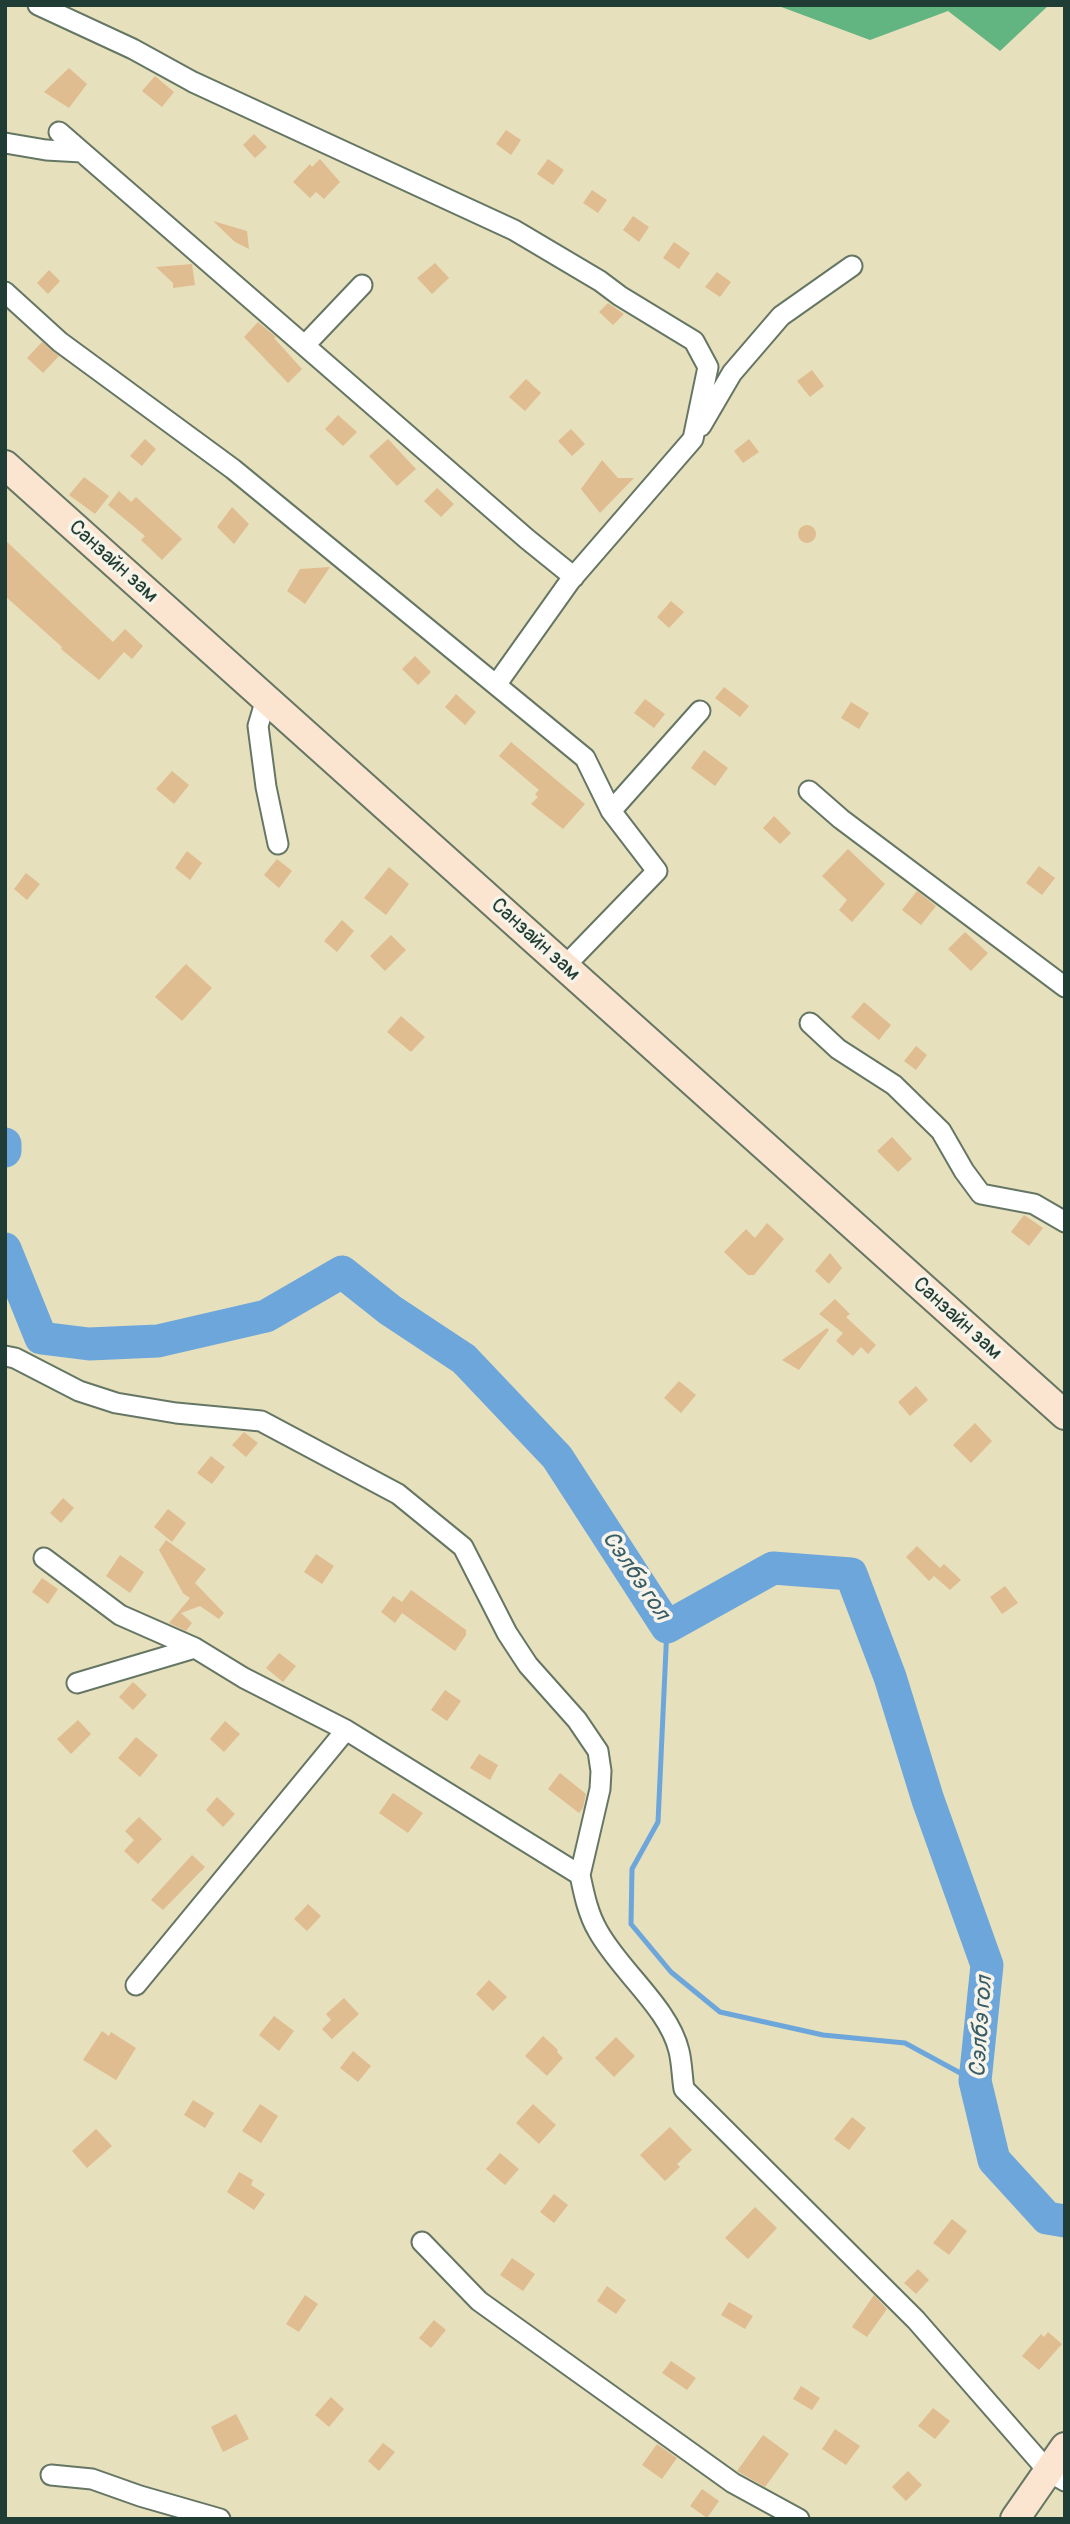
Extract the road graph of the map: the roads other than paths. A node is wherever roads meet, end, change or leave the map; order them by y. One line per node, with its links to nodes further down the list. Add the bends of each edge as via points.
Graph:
1 (38, 5): 9 (street, via 514,230 694,341 708,367)
2 (59, 132): 4 (street)
3 (5, 143): 4 (street)
4 (82, 152): 8 (street)
5 (852, 266): 9 (street, via 782,316 732,373)
6 (362, 285): 8 (street)
7 (5, 292): 12 (street, via 60,342 233,469)
8 (304, 345): 11 (street)
9 (693, 439): 11 (street)
10 (5, 465): 13 (main road, Санзайн зам)
11 (574, 577): 12 (street)
12 (496, 685): 16 (street, via 585,758)
13 (266, 699): 17 (street, via 258,726); 18 (main road, Санзайн зам)
14 (700, 711): 16 (street)
15 (809, 791): 19 (street)
16 (611, 811): 18 (street, via 657,871)
17 (278, 844)
18 (564, 967): 23 (main road, Санзайн зам)
19 (1065, 988)
20 (810, 1023): 21 (street, via 838,1049 894,1085 941,1131 981,1194 1034,1204)
21 (1065, 1222)
22 (5, 1356): 28 (street, via 116,1403 261,1421 398,1494 464,1547 528,1665 598,1751 600,1789)
23 (1065, 1415)
24 (44, 1558): 25 (street, via 120,1615)
25 (195, 1648): 26 (street); 27 (street)
26 (77, 1684)
27 (346, 1730): 28 (street); 29 (street)
28 (580, 1875): 33 (street, via 598,1932 659,2010 679,2050 684,2089 916,2320)
29 (136, 1985)
30 (422, 2242): 35 (street, via 479,2301 733,2483)
31 (1065, 2447): 33 (main road)
32 (51, 2475): 34 (street, via 92,2479)
33 (1056, 2476): 36 (main road)
34 (220, 2519)
35 (799, 2519)
36 (1015, 2519)

